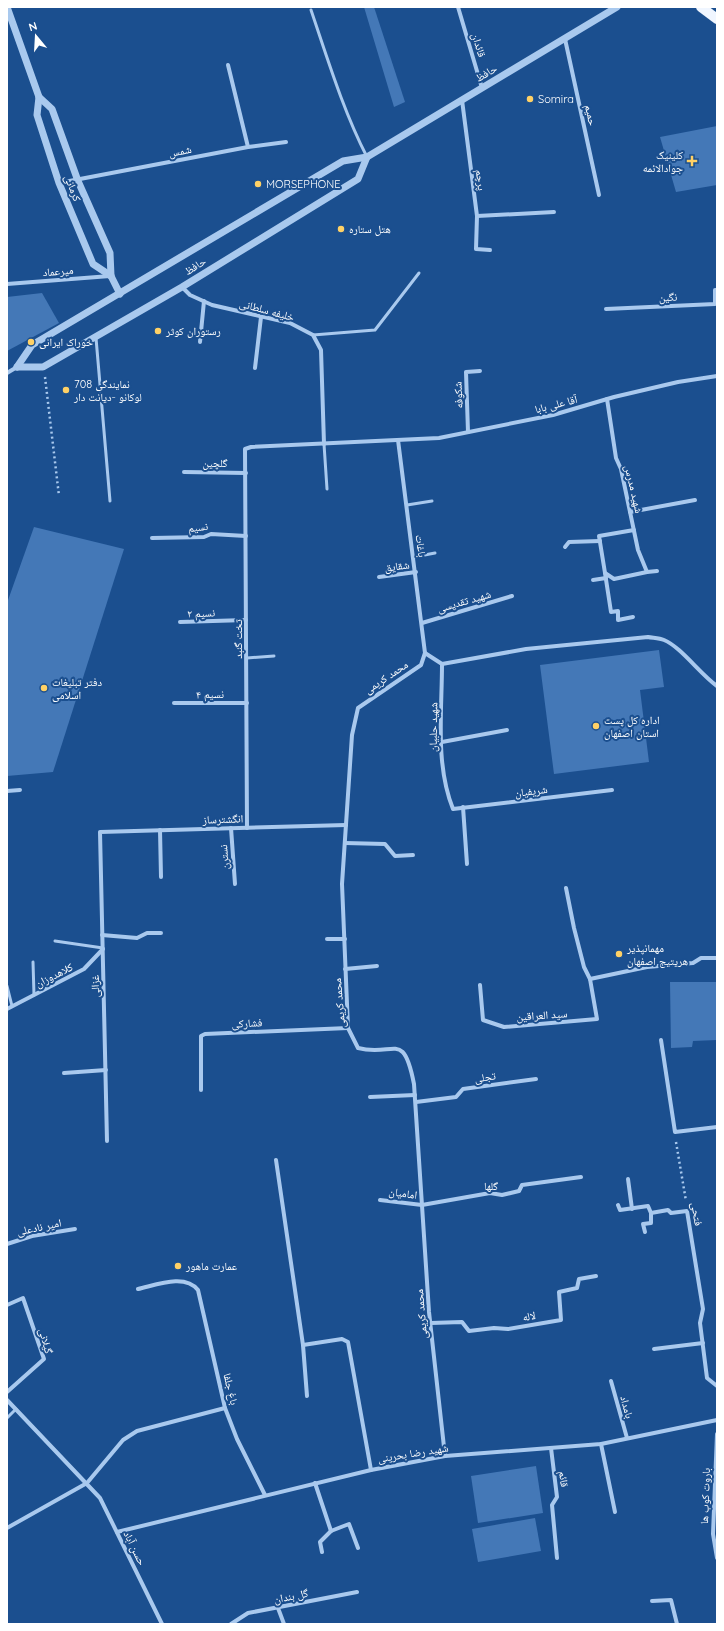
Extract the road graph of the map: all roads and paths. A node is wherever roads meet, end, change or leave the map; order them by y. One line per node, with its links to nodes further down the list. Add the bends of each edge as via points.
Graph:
1 (7, 7): 10 (street, کرمانی)
2 (458, 7): 9 (street, قائدان)
3 (617, 7): 7 (street, حافظ)
4 (701, 7): 6 (main road)
5 (311, 10): 14 (lane, via 343,106)
6 (717, 19)
7 (565, 38): 9 (street, حافظ); 17 (street, حمیم)
8 (228, 65): 13 (street)
9 (482, 88): 11 (street, حافظ)
10 (39, 97): 15 (street, کرمانی, via 52,110); 16 (street, کرمانی, via 37,115)
11 (462, 100): 14 (street, حافظ); 19 (street, پرچم)
12 (286, 142): 13 (street, شمس)
13 (248, 147): 15 (street, شمس)
14 (367, 157): 24 (street, حافظ, via 358,179); 26 (street, حافظ, via 343,161)
15 (78, 181): 16 (street, شمس); 22 (street, کرمانی, via 110,253)
16 (59, 183): 22 (street, کرمانی, via 93,264)
17 (599, 196)
18 (554, 212): 19 (street)
19 (477, 216): 20 (street, پرچم, via 476,249)
20 (490, 250)
21 (419, 273): 30 (lane, via 375,330)
22 (111, 276): 23 (street, میرعماد); 26 (street, کرمانی)
23 (7, 284)
24 (182, 287): 27 (street, خلیفه سلطانی, via 190,295); 31 (street, حافظ)
25 (717, 290): 28 (street, نگین, via 714,290 715,304)
26 (120, 294): 33 (street, حافظ, via 32,345)
27 (204, 301): 29 (street, خلیفه سلطانی); 32 (street)
28 (606, 309)
29 (261, 317): 30 (street, خلیفه سلطانی, via 290,324); 35 (street)
30 (313, 335): 42 (street, via 321,350)
31 (96, 338): 34 (street, حافظ); 48 (lane)
32 (200, 342)
33 (17, 367): 34 (street, حافظ); 37 (street, حافظ)
34 (43, 367): 46 (path)
35 (255, 368)
36 (480, 370): 40 (street, شکوفه, via 466,372)
37 (7, 373)
38 (717, 376): 39 (street, آقا علی بابا, via 678,382)
39 (607, 399): 40 (street, آقا علی بابا, via 554,415); 51 (street, شهید مدرس, via 616,458 621,469)
40 (468, 432): 41 (street, آقا علی بابا, via 439,438)
41 (398, 440): 42 (street); 50 (street, باغات)
42 (324, 444): 44 (street, تخت گنبد, via 251,447 246,449); 45 (lane)
43 (184, 472): 44 (street, گلچین)
44 (246, 472): 53 (street, تخت گنبد)
45 (327, 489)
46 (59, 496)
47 (695, 500): 51 (street)
48 (110, 501)
49 (432, 501): 50 (lane)
50 (407, 505): 58 (street, باغات)
51 (630, 512): 52 (street, شهید مدرس)
52 (634, 530): 55 (street, via 599,535); 61 (street, شهید مدرس, via 638,550)
53 (246, 536): 54 (street, نسیم, via 211,534 204,537); 68 (street, تخت گنبد)
54 (152, 538)
55 (600, 541): 56 (street, via 569,542); 62 (street)
56 (565, 547)
57 (435, 553): 58 (lane)
58 (414, 557): 60 (street, باغات)
59 (657, 571): 61 (street)
60 (416, 572): 63 (street, شقایق); 70 (street, باغات)
61 (647, 572): 62 (street, via 614,579)
62 (605, 573): 64 (street)
63 (379, 577)
64 (606, 578): 65 (street); 67 (street, via 611,612 618,611 618,620)
65 (593, 580)
66 (512, 596): 70 (street, شهید تقدیسی)
67 (633, 617)
68 (246, 620): 69 (street, نسیم ۲); 73 (street, تخت گنبد)
69 (180, 622)
70 (422, 622): 71 (street, باغات)
71 (425, 653): 74 (street); 85 (street, محمد کریمی, via 421,665 358,708 352,735)
72 (274, 656): 73 (lane)
73 (247, 658): 77 (street, تخت گنبد)
74 (442, 664): 75 (street, via 526,648 648,637 663,639 676,648); 79 (street, شهید حلبیان)
75 (717, 686)
76 (174, 703): 77 (street, نسیم ۴)
77 (247, 703): 87 (street, تخت گنبد)
78 (507, 730): 79 (street)
79 (442, 742): 84 (street, شهید حلبیان, via 444,777)
80 (20, 790): 82 (street)
81 (612, 790): 83 (street, شریفیان)
82 (7, 791)
83 (462, 808): 84 (street, شریفیان); 92 (street)
84 (453, 809)
85 (346, 825): 87 (street, انگشترساز); 90 (street, محمد کریمی)
86 (232, 828): 87 (street, انگشترساز); 88 (street, انگشترساز); 94 (street, نسترن)
87 (247, 828)
88 (160, 830): 89 (street, انگشترساز); 93 (street)
89 (100, 832): 97 (street, غزالی)
90 (345, 843): 91 (street, via 384,844 395,856); 99 (street, محمد کریمی, via 342,884)
91 (413, 855)
92 (467, 864)
93 (161, 877)
94 (235, 884)
95 (566, 888): 106 (street, سید العراقین, via 577,941)
96 (161, 933): 97 (street, via 147,933 137,938)
97 (102, 935): 101 (street, غزالی)
98 (327, 939): 99 (street)
99 (345, 940): 105 (street, محمد کریمی)
100 (55, 942): 101 (lane)
101 (103, 948): 109 (street, کلاهدوزان, via 84,969); 114 (street, غزالی)
102 (717, 958): 106 (street, via 701,958 693,963 647,967)
103 (33, 962): 109 (lane)
104 (377, 966): 105 (street)
105 (345, 969): 112 (street, محمد کریمی)
106 (590, 979): 107 (street, سید العراقین, via 597,1019 504,1026 483,1020)
107 (480, 985)
108 (7, 986): 110 (lane)
109 (34, 995): 110 (street, کلاهدوزان)
110 (12, 1006): 111 (street, کلاهدوزان)
111 (7, 1009)
112 (348, 1028): 117 (street, فشارکی, via 200,1036); 118 (street, محمد کریمی, via 358,1048 366,1050 395,1047 404,1053 410,1062)
113 (661, 1040): 122 (street)
114 (106, 1070): 115 (street); 123 (street, غزالی)
115 (64, 1073)
116 (536, 1078): 120 (street, تجلی, via 463,1089 456,1097)
117 (201, 1090)
118 (415, 1095): 119 (street); 120 (street, محمد کریمی)
119 (370, 1097)
120 (416, 1102): 128 (street, محمد کریمی)
121 (717, 1127): 122 (street)
122 (675, 1132): 131 (path, فتحی)
123 (108, 1141)
124 (276, 1160): 141 (street)
125 (581, 1177): 128 (street, گلها, via 522,1185 518,1191 502,1195 490,1193)
126 (628, 1179): 130 (street)
127 (380, 1200): 128 (street, امامیان)
128 (422, 1205): 139 (street, محمد کریمی)
129 (618, 1205): 130 (street, via 620,1210)
130 (632, 1209): 132 (street, via 648,1206)
131 (687, 1211): 132 (street, via 671,1214 668,1210); 140 (street, فتحی, via 703,1309 700,1323)
132 (651, 1213): 134 (street, via 651,1223 643,1224)
133 (75, 1229): 135 (street, امیر نادعلی, via 32,1236)
134 (645, 1232)
135 (7, 1244)
136 (596, 1276): 139 (street, لاله, via 579,1279 578,1288 559,1292 561,1320 508,1329 469,1331 462,1322)
137 (138, 1289): 148 (street, باغ جلفا, via 182,1281 193,1284 198,1290)
138 (7, 1305): 145 (street, گیلانی, via 23,1298 44,1359)
139 (430, 1323): 156 (street, محمد کریمی)
140 (702, 1343): 142 (street); 144 (street, فتحی, via 707,1378)
141 (303, 1345): 146 (street); 157 (street, via 342,1339 348,1342)
142 (654, 1349)
143 (611, 1381): 153 (street, بامداد)
144 (717, 1386)
145 (7, 1392)
146 (307, 1396)
147 (7, 1400): 149 (street)
148 (225, 1408): 158 (street, via 137,1431 123,1440); 160 (street, باغ جلفا, via 237,1439)
149 (16, 1409): 150 (lane); 158 (street)
150 (7, 1418)
151 (717, 1420): 153 (street, شهید رضا بحرینی)
152 (717, 1434): 168 (street, باروت کوب ها, via 713,1534)
153 (627, 1438): 154 (street, شهید رضا بحرینی)
154 (601, 1444): 155 (street, شهید رضا بحرینی); 161 (street)
155 (551, 1448): 156 (street, شهید رضا بحرینی); 167 (street, قائم, via 557,1497 552,1505)
156 (445, 1456): 157 (street, شهید رضا بحرینی)
157 (371, 1470): 159 (street, شهید رضا بحرینی)
158 (87, 1483): 162 (street); 164 (street, حسن آباد, via 100,1498)
159 (315, 1483): 160 (street, شهید رضا بحرینی); 163 (street)
160 (265, 1494): 164 (street, شهید رضا بحرینی)
161 (615, 1512)
162 (7, 1528)
163 (331, 1531): 165 (street, via 349,1524); 166 (street, via 320,1542)
164 (117, 1532): 172 (street, حسن آباد)
165 (358, 1548)
166 (322, 1552)
167 (557, 1558)
168 (717, 1558)
169 (357, 1592): 171 (street, گل بندان)
170 (652, 1601): 175 (street, via 671,1600)
171 (278, 1608): 173 (street, گل بندان, via 248,1613); 174 (street)
172 (162, 1624)
173 (231, 1624)
174 (284, 1624)
175 (677, 1624)

